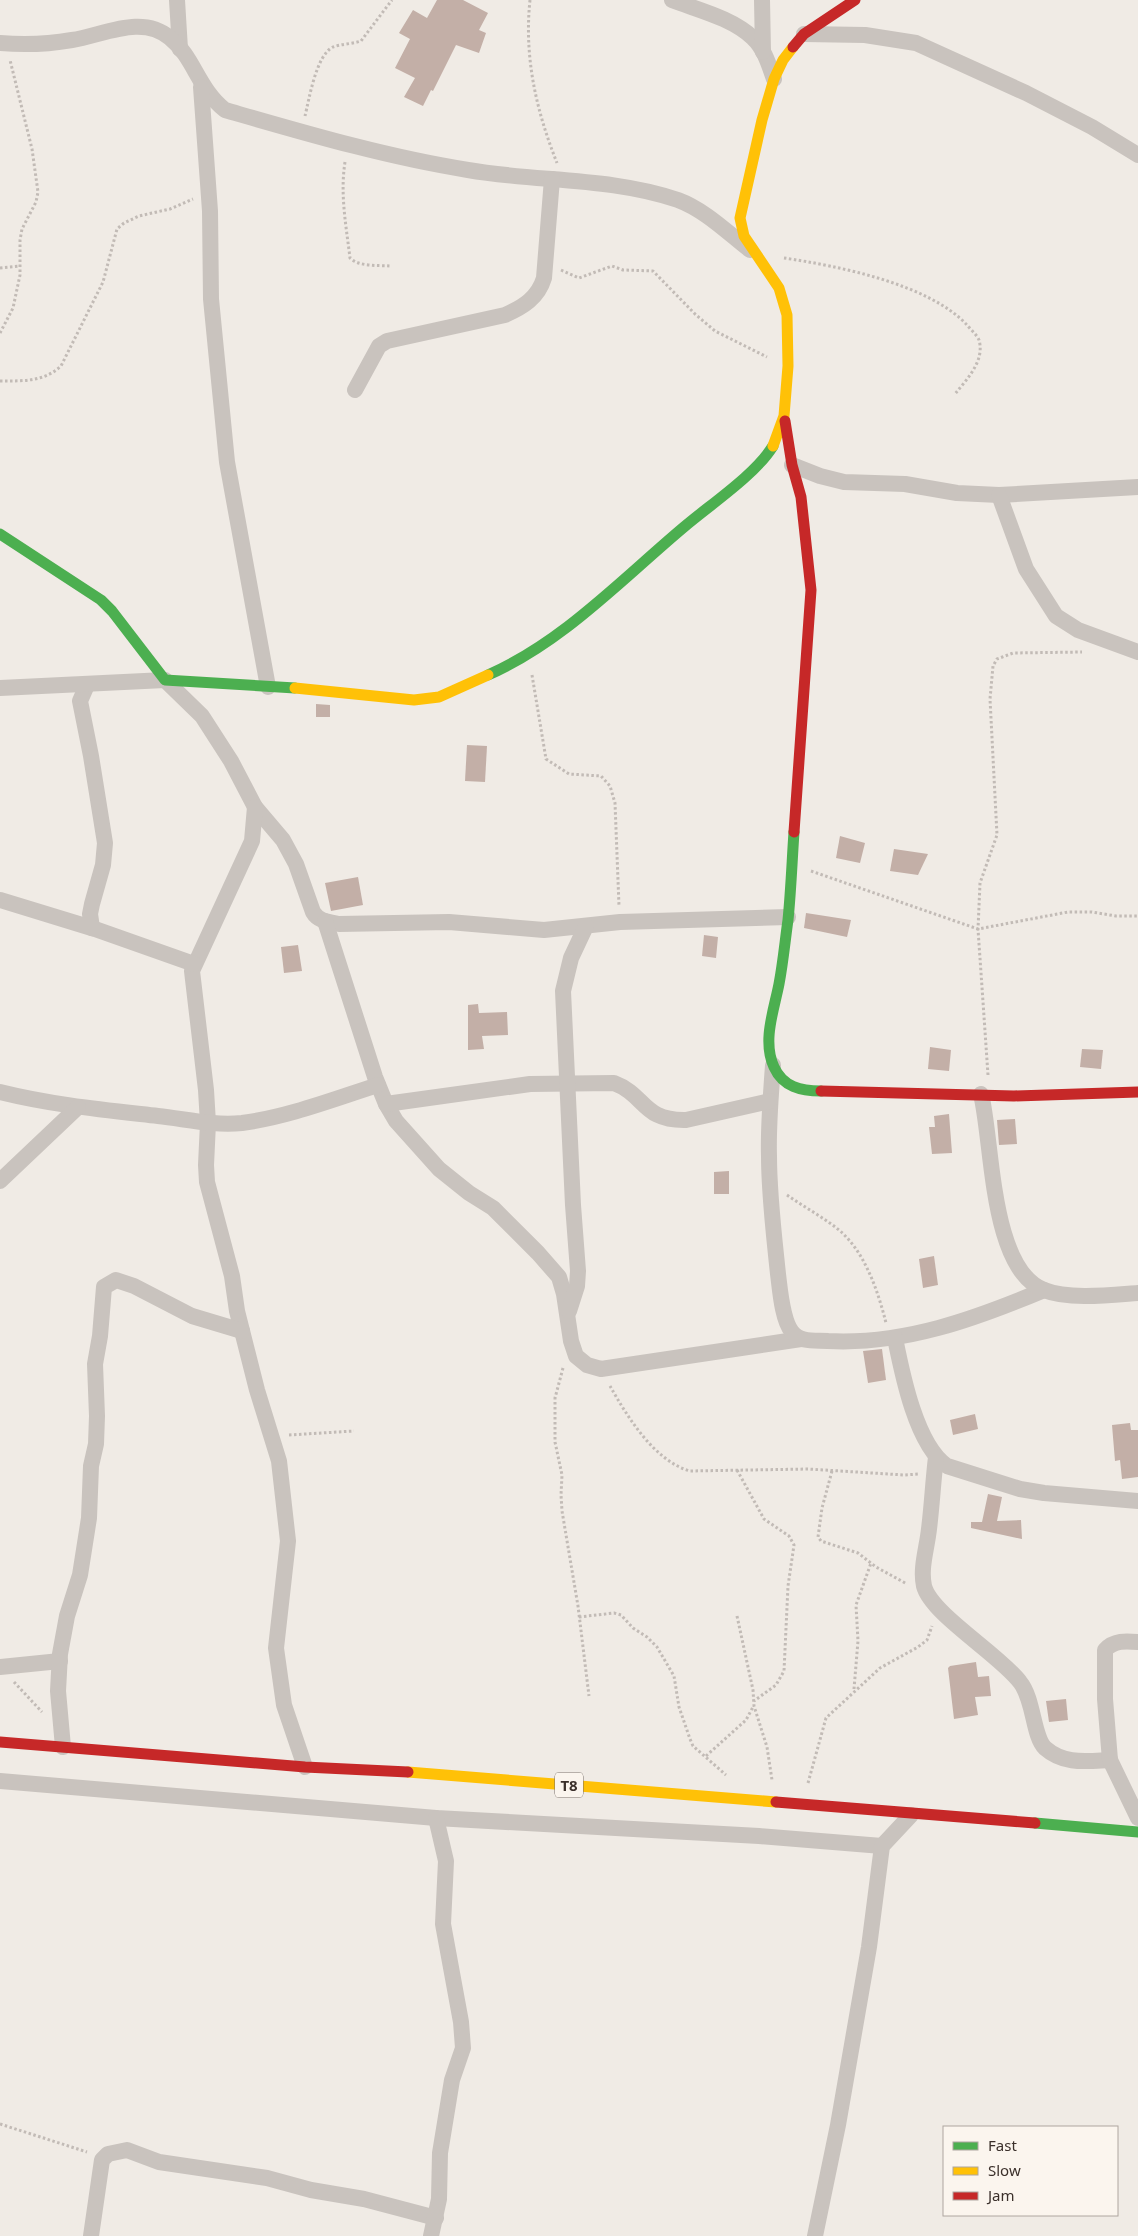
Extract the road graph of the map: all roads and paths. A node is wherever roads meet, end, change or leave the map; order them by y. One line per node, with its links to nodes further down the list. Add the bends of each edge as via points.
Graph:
1 (176, 0): 9 (street)
2 (392, 0): 13 (path, via 361,41 327,51 310,89 304,119)
3 (530, 0): 16 (path, via 531,78 538,112)
4 (672, 0): 10 (street, via 732,23 753,38)
5 (762, 0): 10 (street)
6 (855, 0): 7 (main road)
7 (804, 34): 11 (main road, via 783,60); 15 (street, via 865,35 916,43 1026,92)
8 (3, 43): 9 (street, via 44,44 143,26 170,38); 21 (path, via 24,110 38,192 22,229)
9 (180, 49): 12 (street)
10 (763, 52): 11 (street)
11 (774, 79): 18 (main road, via 740,218 744,236)
12 (201, 82): 13 (street, via 212,100 225,110); 17 (street)
13 (296, 129): 14 (street)
14 (348, 144): 16 (street, via 469,170); 22 (path, via 342,182 350,258 360,264)
15 (1138, 155)
16 (560, 180): 18 (street, via 636,190 679,201 702,213); 20 (street)
17 (208, 184): 26 (path, via 188,202 139,216 117,229 103,282 61,366 41,378); 39 (street, via 211,299 227,462)
18 (753, 253): 25 (main road, via 779,288 787,315)
19 (783, 258): 28 (path, via 855,272 946,306 979,340 980,351 975,368)
20 (545, 261): 25 (path, via 579,278 612,266 623,270 653,271 715,331); 27 (street, via 540,288 521,308 505,315 388,341 379,346)
21 (20, 266): 23 (path); 24 (path, via 13,308)
22 (390, 266)
23 (0, 268)
24 (0, 333)
25 (788, 366): 29 (main road)
26 (0, 381)
27 (355, 390)
28 (955, 394)
29 (784, 416): 30 (main road); 36 (main road, via 777,440 768,454 745,476 612,591)
30 (792, 465): 32 (street, via 844,482 906,484 957,493); 42 (main road, via 801,497 811,590)
31 (1138, 487): 32 (street)
32 (999, 495): 35 (street, via 1026,569 1056,616 1078,630)
33 (0, 534): 37 (main road, via 101,600)
34 (1088, 652): 50 (path, via 1013,653 997,659 993,666 990,699 997,835 980,883)
35 (1138, 652)
36 (528, 654): 39 (main road, via 439,697 414,700); 47 (path, via 546,759 569,774 601,776 610,786 615,803)
37 (165, 680): 38 (street); 39 (main road); 41 (street, via 202,716 231,761)
38 (87, 685): 40 (street); 49 (street, via 80,701 105,843 103,865 90,914)
39 (268, 687)
40 (0, 688)
41 (254, 807): 46 (street, via 283,840 296,864 315,916); 51 (street, via 252,840)
42 (791, 864): 44 (main road); 50 (path)
43 (0, 900): 49 (street)
44 (788, 916): 47 (street); 52 (main road, via 769,1032)
45 (1138, 916): 50 (path, via 1068,912)
46 (325, 921): 48 (street, via 339,924 449,922 544,930); 54 (street)
47 (620, 922): 48 (street)
48 (586, 926): 53 (street, via 571,958 563,991)
49 (92, 928): 51 (street)
50 (978, 929): 57 (path)
51 (194, 964): 61 (street, via 192,983)
52 (773, 1065): 57 (main road, via 786,1083 806,1091); 58 (street)
53 (568, 1084): 58 (street, via 614,1082 624,1086 654,1114 672,1120 686,1120); 59 (street, via 530,1084); 66 (street, via 578,1271)
54 (378, 1086): 59 (street); 61 (street, via 242,1123)
55 (0, 1092): 60 (street)
56 (1138, 1092): 57 (main road)
57 (985, 1095): 64 (street, via 996,1202 1004,1234 1013,1260 1032,1284)
58 (770, 1101): 63 (street)
59 (386, 1104): 66 (street, via 396,1121 439,1169 493,1208 538,1253 558,1278)
60 (78, 1106): 61 (street); 62 (street)
61 (208, 1123): 67 (street, via 207,1182 225,1247)
62 (0, 1181)
63 (770, 1183): 68 (path, via 839,1230 852,1244 875,1285); 69 (street, via 781,1295 792,1333)
64 (1044, 1290): 65 (street, via 1061,1294); 68 (street, via 978,1316)
65 (1138, 1293)
66 (567, 1319): 70 (street)
67 (242, 1331): 73 (street); 84 (street, via 192,1316 116,1280 104,1287 95,1364 96,1444 91,1466 89,1518 84,1556 67,1616)
68 (892, 1338): 69 (street, via 844,1342); 74 (street, via 914,1411)
69 (801, 1339): 71 (street)
70 (571, 1341): 71 (street, via 576,1356 587,1365); 81 (path, via 555,1398 555,1442 561,1467 562,1511)
71 (601, 1369): 75 (path, via 643,1438 680,1468 690,1471)
72 (354, 1431): 73 (path)
73 (271, 1437): 95 (street, via 280,1461 288,1541 276,1648 279,1682)
74 (935, 1465): 76 (path, via 904,1475); 77 (street, via 1044,1494); 79 (street, via 923,1577)
75 (737, 1470): 76 (path); 88 (path, via 764,1519 789,1536 794,1545 788,1586 784,1671 776,1685)
76 (832, 1470): 78 (path, via 818,1537 821,1542 858,1553)
77 (1138, 1501)
78 (871, 1563): 79 (path); 86 (path, via 856,1605 858,1641)
79 (928, 1594): 80 (street)
80 (939, 1610): 86 (path, via 927,1640 880,1668); 94 (street, via 1021,1682 1030,1701 1037,1735 1045,1748 1064,1759)
81 (579, 1616): 87 (path); 93 (path, via 621,1614 633,1628 647,1637 674,1676 679,1707 690,1739)
82 (737, 1616): 88 (path)
83 (1138, 1642): 94 (street, via 1118,1642 1105,1650)
84 (60, 1661): 85 (street); 90 (street)
85 (1, 1668): 90 (path)
86 (854, 1691): 99 (path, via 826,1718)
87 (589, 1696)
88 (754, 1701): 89 (path)
89 (754, 1706): 93 (path, via 746,1720); 98 (path, via 767,1747)
90 (61, 1729): 92 (street)
91 (0, 1742): 92 (main road, T8)
92 (63, 1746): 95 (main road, T8)
93 (706, 1756): 96 (path)
94 (1110, 1760): 102 (street)
95 (304, 1767): 98 (main road, T8, via 443,1774)
96 (729, 1776)
97 (0, 1781): 101 (street)
98 (774, 1803): 99 (main road, T8)
99 (802, 1805): 100 (main road, T8)
100 (911, 1814): 103 (main road, T8); 104 (street)
101 (436, 1818): 104 (street); 107 (street, via 446,1861 443,1924 463,2048 452,2080 440,2153)
102 (1138, 1818)
103 (1138, 1832)
104 (882, 1846): 110 (street, via 869,1947)
105 (0, 2124): 106 (path)
106 (104, 2158): 107 (street, via 127,2150 159,2162 267,2178); 108 (street)
107 (436, 2218): 109 (street)
108 (91, 2236)
109 (431, 2236)
110 (815, 2236)

